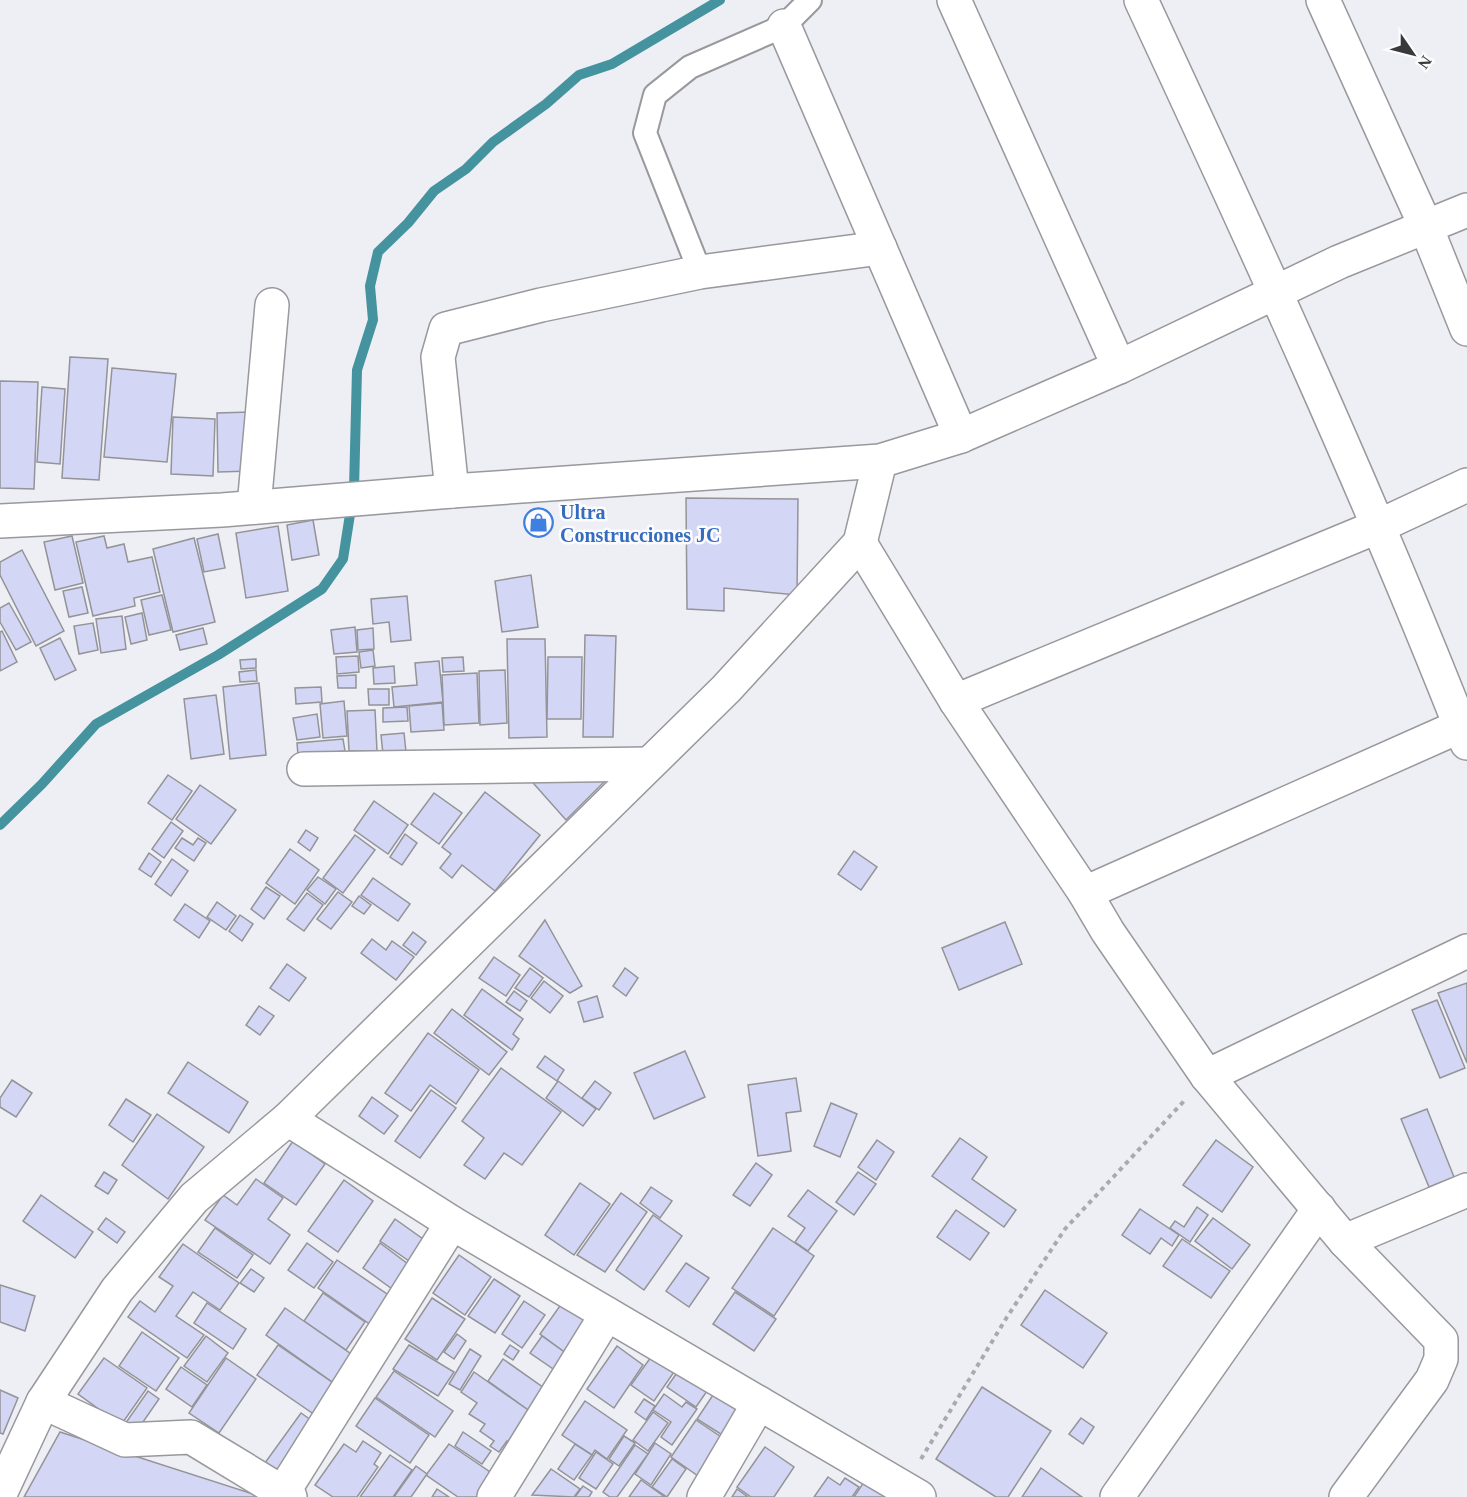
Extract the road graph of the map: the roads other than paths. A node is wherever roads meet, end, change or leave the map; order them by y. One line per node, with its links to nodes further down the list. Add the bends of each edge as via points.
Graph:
1 (810, 0): 5 (lane)
2 (954, 0): 13 (street)
3 (1141, 0): 10 (street)
4 (1323, 0): 7 (street)
5 (784, 27): 8 (street); 9 (lane, via 690,67 655,95 645,133)
6 (1467, 210): 7 (street)
7 (1426, 227): 10 (street); 12 (street)
8 (880, 248): 9 (street); 14 (street)
9 (700, 272): 17 (street, via 446,329 438,357)
10 (1277, 292): 13 (street); 20 (street)
11 (272, 305): 18 (street)
12 (1467, 329)
13 (1119, 367): 14 (street)
14 (961, 436): 15 (street)
15 (880, 461): 17 (street); 21 (street)
16 (1467, 486): 20 (street)
17 (452, 491): 18 (street)
18 (254, 507): 19 (street)
19 (0, 521)
20 (1379, 526): 22 (street); 23 (street)
21 (860, 543): 22 (street); 24 (street, via 726,689)
22 (956, 700): 26 (street)
23 (1465, 730): 26 (street)
24 (649, 764): 25 (street); 29 (street)
25 (304, 769)
26 (1085, 893): 28 (street)
27 (1467, 951): 28 (street)
28 (1207, 1076): 31 (street)
29 (288, 1119): 32 (street); 35 (street, via 194,1198 117,1290)
30 (1467, 1190): 33 (street)
31 (1319, 1209): 33 (street); 42 (street)
32 (452, 1223): 34 (street); 39 (street)
33 (1345, 1240): 43 (street, via 1441,1340 1441,1359 1432,1380)
34 (607, 1314): 36 (street); 40 (street)
35 (43, 1402): 37 (street); 39 (street, via 125,1440 191,1437)
36 (759, 1403): 38 (street); 41 (street)
37 (0, 1494)
38 (907, 1494)
39 (284, 1495)
40 (494, 1497)
41 (704, 1497)
42 (1117, 1497)
43 (1346, 1497)

